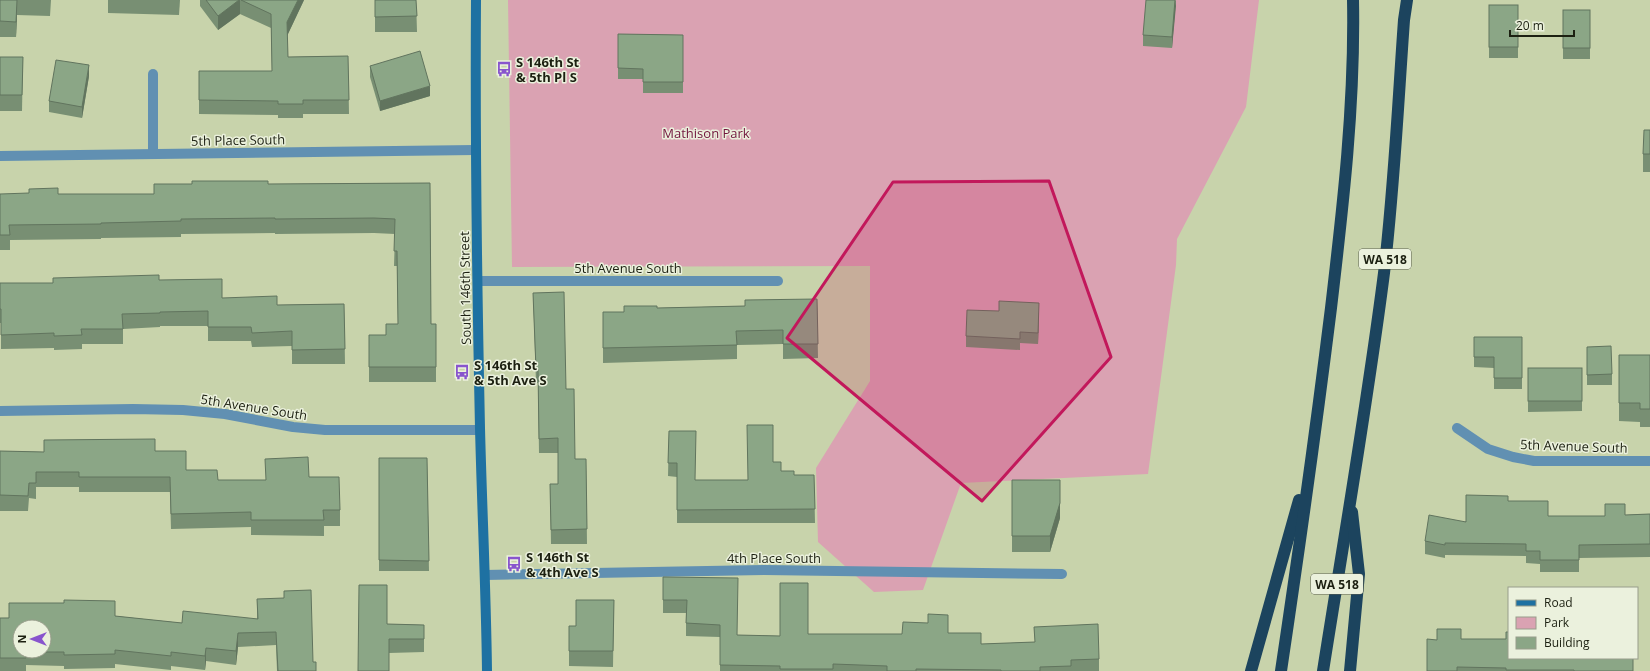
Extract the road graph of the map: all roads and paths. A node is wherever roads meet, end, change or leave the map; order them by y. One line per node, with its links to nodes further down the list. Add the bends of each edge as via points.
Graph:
1 (476, 0): 7 (street, South 146th Street)
2 (1353, 0): 15 (highway, WA 518, via 1354,41 1342,217)
3 (1402, 0): 5 (highway, WA 518)
4 (1406, 0): 5 (highway)
5 (1404, 20): 17 (highway, WA 518, via 1395,161 1384,272)
6 (152, 74): 8 (street)
7 (475, 150): 8 (street, 5th Place South); 10 (street, South 146th Street)
8 (152, 154): 9 (street, 5th Place South)
9 (0, 156)
10 (478, 281): 11 (street, 5th Avenue South); 14 (street, South 146th Street)
11 (778, 281)
12 (0, 410): 14 (street, 5th Avenue South, via 183,410 325,430)
13 (1457, 428): 16 (street, 5th Avenue South, via 1488,449 1534,461)
14 (480, 430): 19 (street, South 146th Street)
15 (1313, 453): 21 (highway); 22 (highway, WA 518)
16 (1650, 461)
17 (1350, 497): 23 (highway, WA 518); 24 (highway, via 1360,574)
18 (1062, 574): 19 (street, 4th Place South, via 764,570)
19 (486, 575): 20 (street, South 146th Street)
20 (487, 671)
21 (1251, 671)
22 (1281, 671)
23 (1324, 671)
24 (1350, 671)

